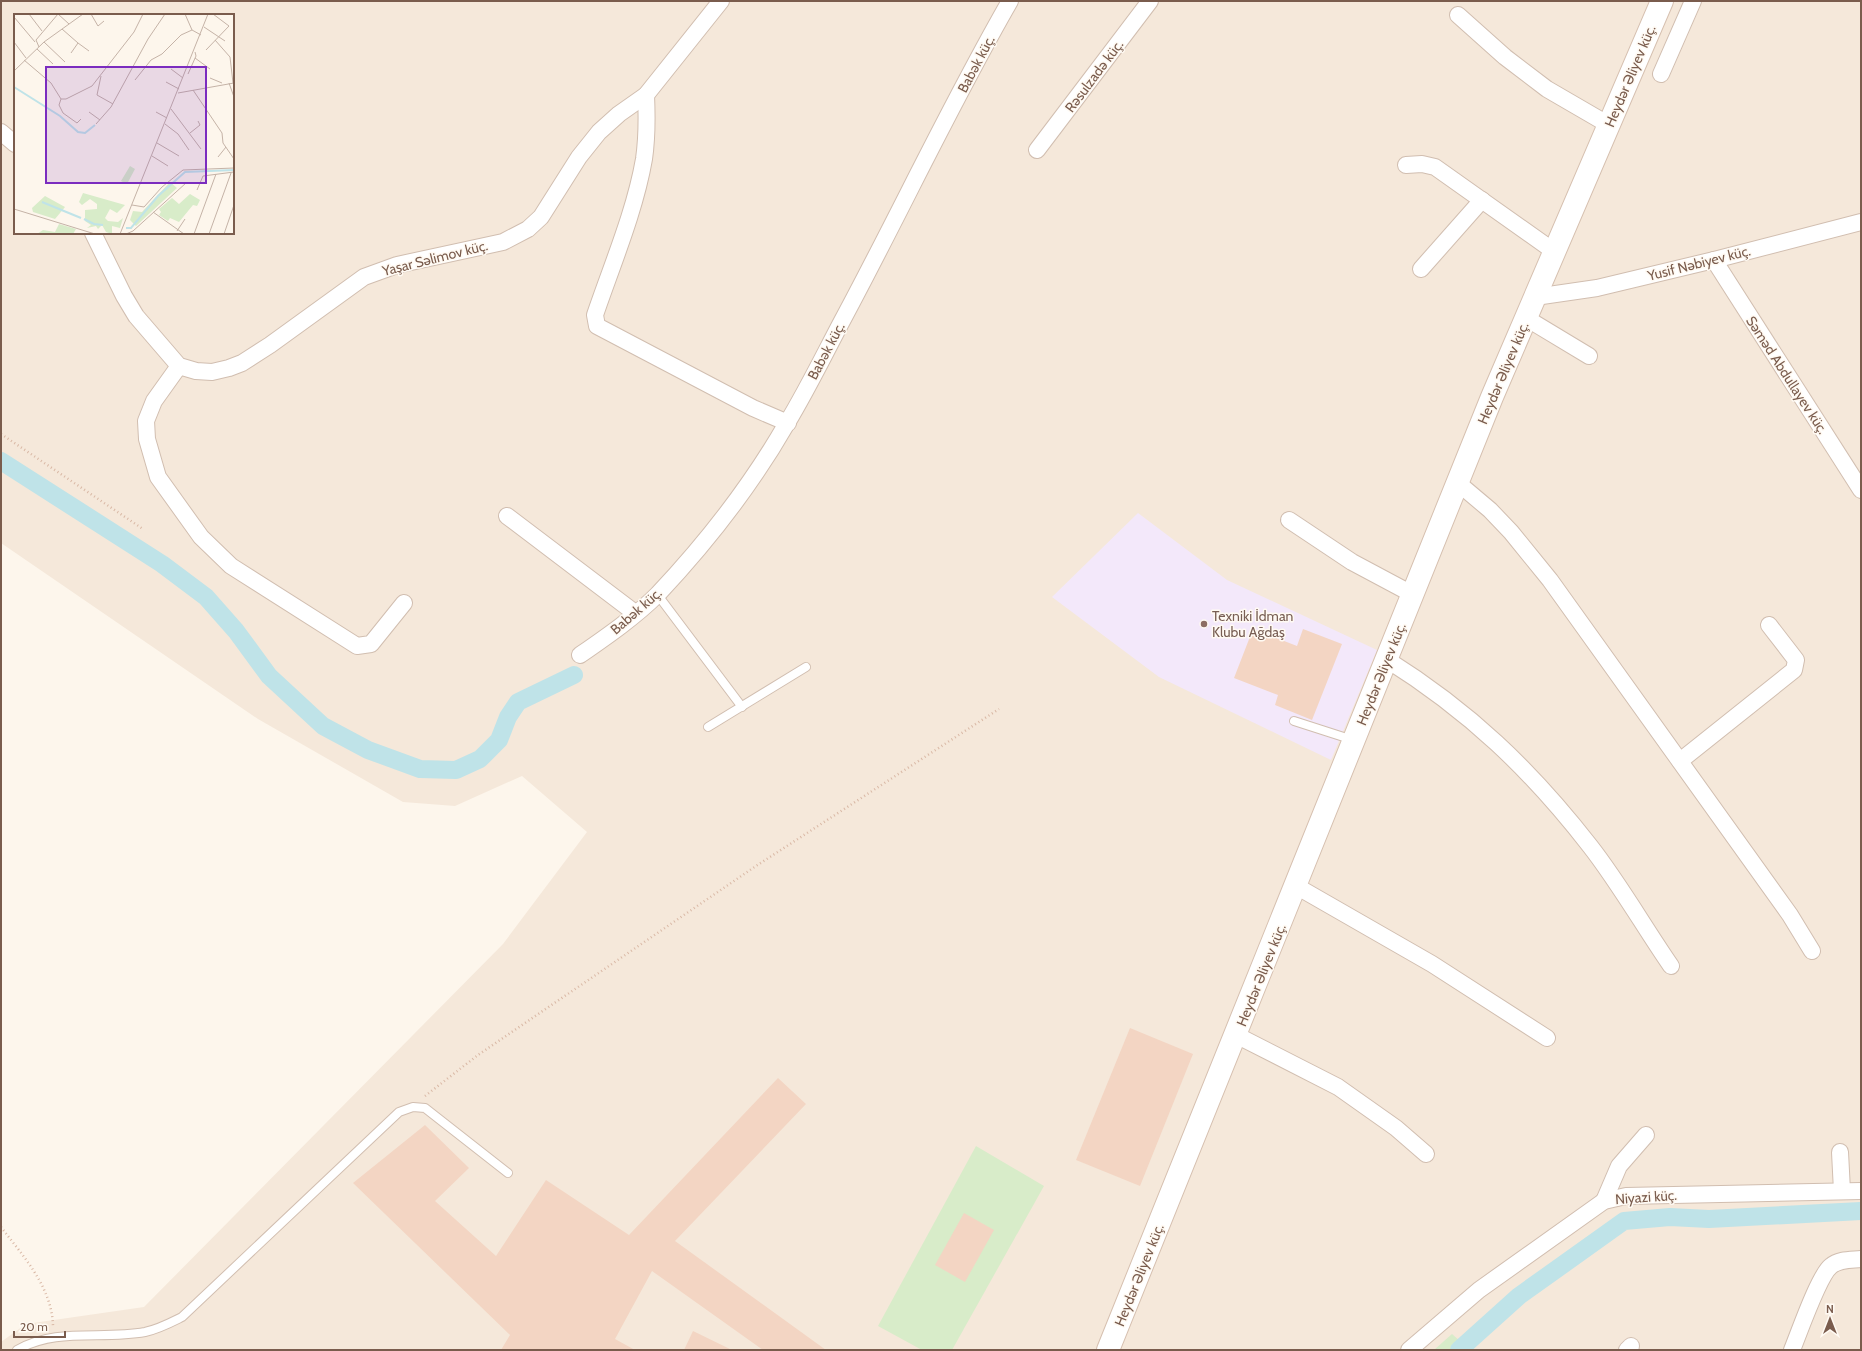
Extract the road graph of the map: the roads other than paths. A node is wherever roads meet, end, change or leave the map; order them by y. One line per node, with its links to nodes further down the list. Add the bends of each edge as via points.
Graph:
1 (721, 1): 8 (street, Yaşar Səlimov küç.)
2 (1010, 1): 24 (street, Babək küç., via 984,46)
3 (1150, 1): 12 (street, Rəsulzadə küç.)
4 (1662, 1): 9 (main road, Heydər Əliyev küç.)
5 (1693, 1): 7 (street)
6 (1458, 15): 9 (street, via 1505,57 1547,89)
7 (1660, 74)
8 (646, 95): 23 (street, Yaşar Səlimov küç., via 599,132 579,157 541,217 528,229 503,242 397,265 364,277 242,363 212,372); 24 (street, via 644,159 632,204 595,315 597,326 753,408)
9 (1609, 125): 17 (main road, Heydər Əliyev küç.)
10 (1, 132): 11 (street)
11 (14, 143)
12 (1038, 150)
13 (1406, 165): 14 (street, via 1422,164 1436,167)
14 (1482, 200): 17 (street); 19 (street)
15 (1861, 222): 18 (street, Yusif Nəbiyev küç.)
16 (94, 234): 23 (street, via 136,316)
17 (1554, 252): 20 (main road, Heydər Əliyev küç.)
18 (1714, 260): 20 (street, Yusif Nəbiyev küç., via 1597,288); 26 (street, Səməd Abdullayev küç.)
19 (1421, 269)
20 (1535, 297): 21 (main road, Heydər Əliyev küç.)
21 (1526, 318): 22 (street); 25 (main road, Heydər Əliyev küç.)
22 (1589, 356)
23 (179, 366): 31 (street, via 154,401 146,421 147,439 158,476 201,537 231,566 358,646 371,644)
24 (788, 423): 29 (street, Babək küç., via 760,467 707,537)
25 (1458, 482): 30 (main road, Heydər Əliyev küç.); 41 (street, via 1511,532 1550,580)
26 (1861, 490)
27 (507, 516): 32 (street)
28 (1289, 520): 30 (street, via 1352,562)
29 (657, 594): 32 (street, Babək küç.); 37 (lane)
30 (1412, 594): 35 (main road, Heydər Əliyev küç.)
31 (404, 603)
32 (635, 613): 34 (street, Babək küç.)
33 (1769, 625): 41 (street, via 1796,660 1794,670)
34 (580, 655)
35 (1386, 659): 40 (main road, Heydər Əliyev küç.); 44 (street, via 1459,709 1535,780 1591,847)
36 (806, 667): 37 (lane)
37 (742, 707): 39 (lane)
38 (1294, 722): 40 (lane)
39 (708, 727)
40 (1354, 740): 42 (main road, Heydər Əliyev küç.)
41 (1680, 761): 43 (street, via 1790,915)
42 (1296, 886): 45 (main road, Heydər Əliyev küç.); 46 (street, via 1432,964)
43 (1812, 951)
44 (1671, 966)
45 (1236, 1035): 49 (street, via 1338,1087 1396,1128); 56 (main road, Heydər Əliyev küç.)
46 (1547, 1038)
47 (1646, 1135): 53 (street, via 1619,1166)
48 (1840, 1152): 52 (street)
49 (1426, 1154)
50 (508, 1174): 55 (lane, via 425,1108 413,1107 399,1112 182,1317 162,1328 144,1332 53,1337 27,1344)
51 (1861, 1191): 52 (street, Niyazi küç.)
52 (1842, 1192): 53 (street, Niyazi küç., via 1626,1196)
53 (1604, 1201): 57 (street, Niyazi küç., via 1479,1290)
54 (1861, 1259): 58 (street, via 1843,1260 1831,1266 1822,1278)
55 (17, 1350)
56 (1108, 1350)
57 (1409, 1350)
58 (1792, 1350)

